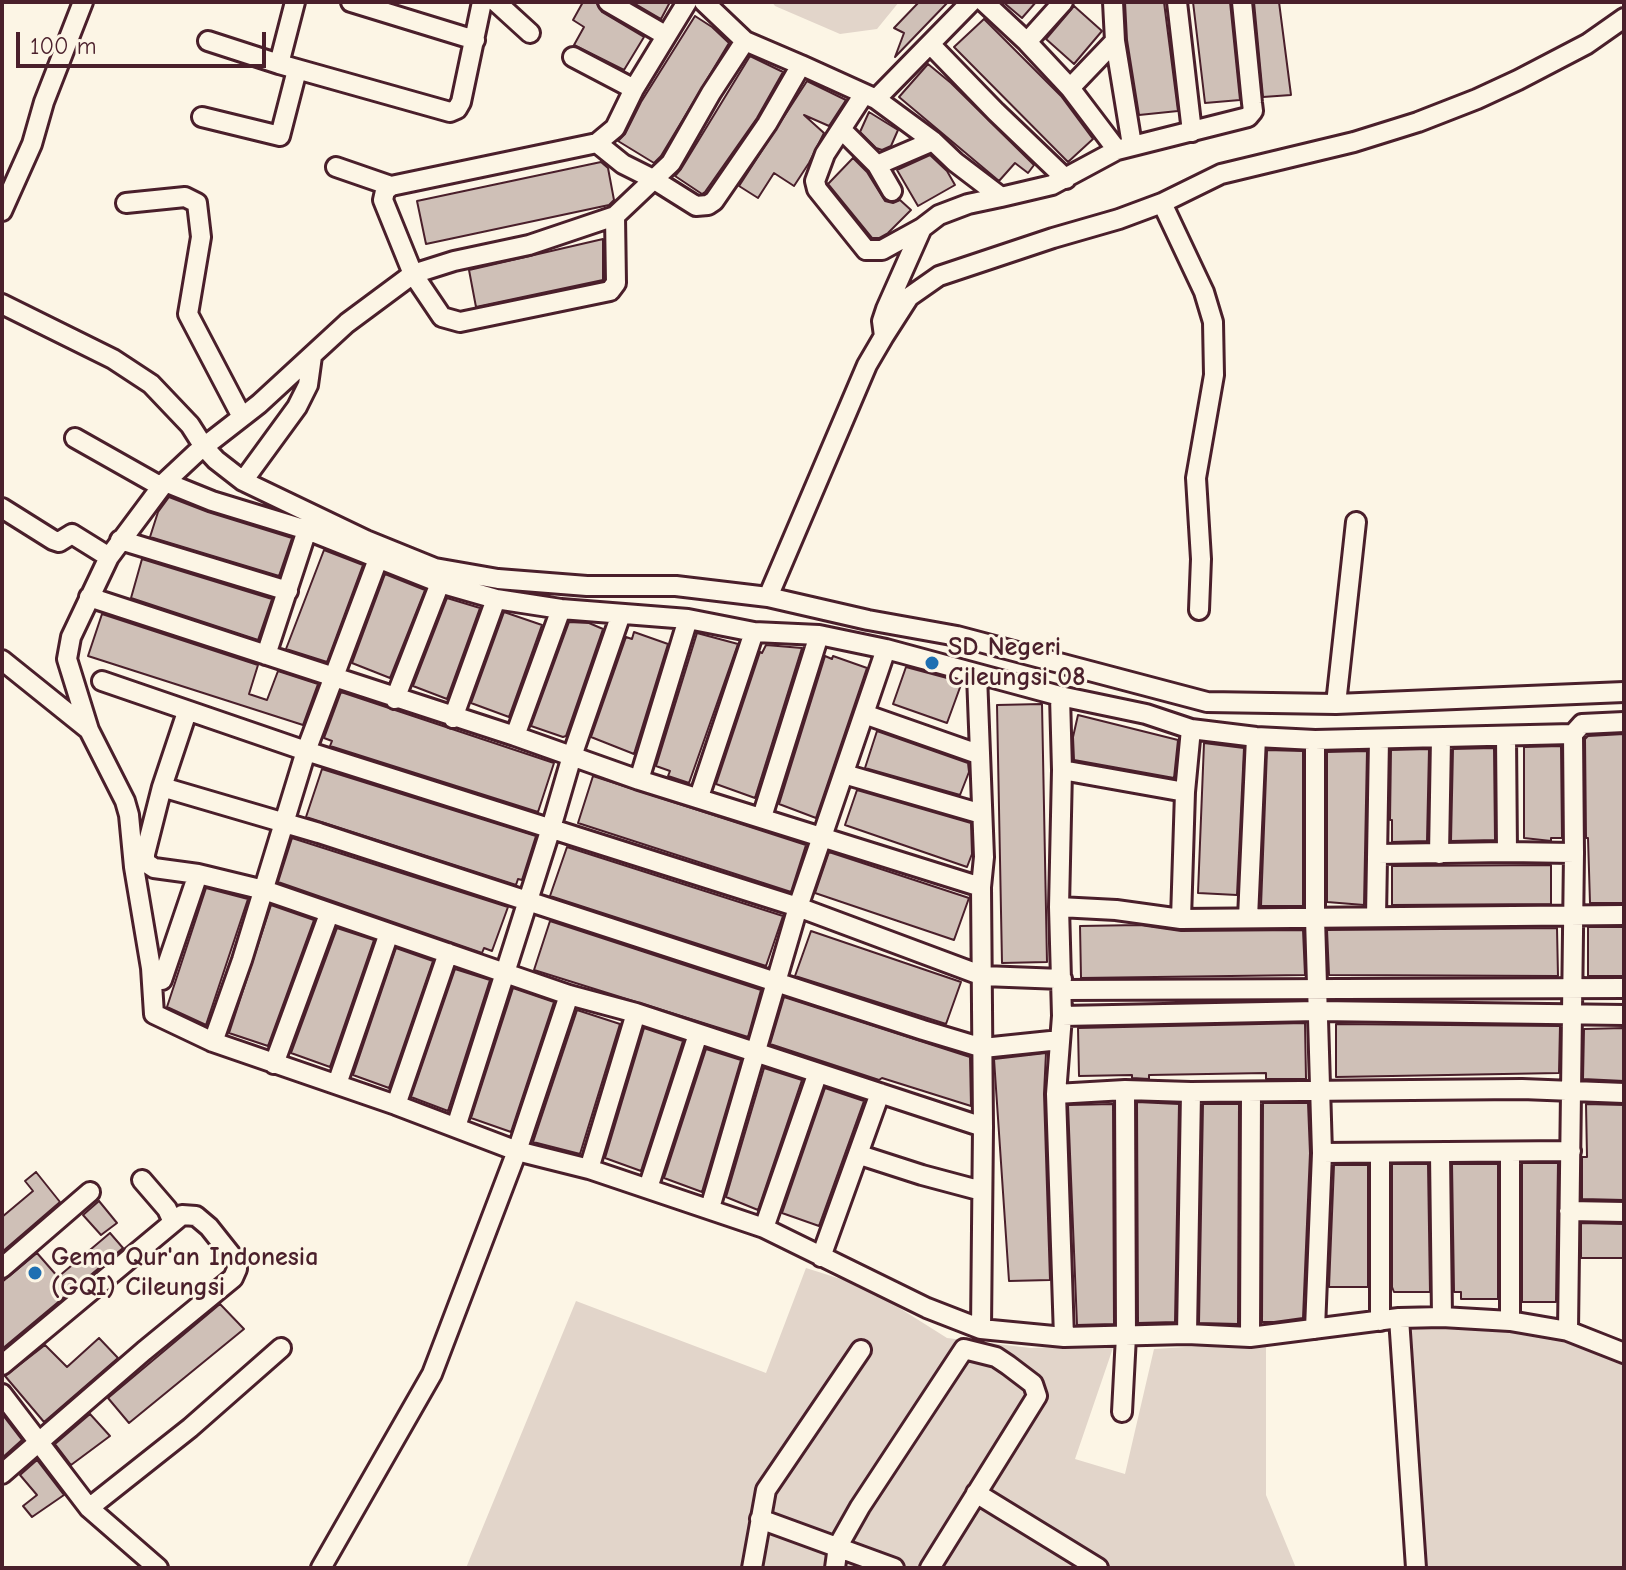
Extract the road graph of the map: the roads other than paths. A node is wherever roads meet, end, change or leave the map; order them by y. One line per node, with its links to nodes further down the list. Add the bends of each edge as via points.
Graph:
1 (83, 2): 46 (street)
2 (295, 2): 25 (street)
3 (351, 2): 18 (street)
4 (482, 2): 18 (street)
5 (496, 2): 16 (street)
6 (608, 2): 17 (street)
7 (687, 2): 17 (street)
8 (704, 2): 20 (street)
9 (971, 2): 23 (street)
10 (984, 2): 22 (street)
11 (1063, 2): 22 (street)
12 (1113, 2): 21 (street)
13 (1177, 2): 33 (street)
14 (1242, 2): 33 (street, via 1253,111)
15 (1624, 18): 45 (street, via 1587,44 1477,99 1354,142 1221,174)
16 (530, 33)
17 (665, 35): 29 (street)
18 (475, 40): 27 (street, via 461,102 450,112)
19 (208, 41): 25 (street)
20 (745, 41): 26 (street); 39 (street, via 671,163)
21 (1115, 41): 28 (street); 36 (street)
22 (1027, 42): 28 (street)
23 (931, 45): 30 (street); 40 (street)
24 (573, 57): 29 (street)
25 (279, 64): 27 (street)
26 (801, 65): 30 (street); 39 (street, via 714,201 696,206)
27 (297, 70): 31 (street, via 280,136)
28 (1070, 88): 36 (street)
29 (634, 89): 35 (street, via 615,128)
30 (870, 96): 32 (street); 34 (street)
31 (202, 117)
32 (842, 130): 37 (street); 48 (street, via 815,181 862,247 882,250)
33 (1192, 132): 36 (street)
34 (933, 141): 37 (street); 43 (street)
35 (597, 143): 39 (street); 41 (street)
36 (1125, 148): 40 (street)
37 (877, 165): 42 (street)
38 (336, 167): 41 (street)
39 (653, 179): 47 (street)
40 (1066, 179): 43 (street)
41 (391, 186): 49 (street, via 383,200)
42 (892, 191)
43 (1001, 197): 48 (street, via 939,215)
44 (126, 203): 53 (street, via 185,197 197,203 201,237 188,314)
45 (1162, 203): 51 (street, via 939,276 909,297); 70 (street, via 1213,322 1214,375 1196,478)
46 (2, 211)
47 (615, 216): 49 (street, via 529,245); 49 (street, via 616,283 599,295 460,322 442,317)
48 (922, 228): 51 (street, via 886,309)
49 (413, 274): 52 (street)
50 (2, 304): 55 (street, via 113,359 151,384)
51 (884, 336): 67 (street)
52 (312, 356): 53 (street); 56 (street, via 310,377 297,407)
53 (242, 417): 55 (street)
54 (75, 438): 57 (street)
55 (204, 447): 56 (street); 57 (street)
56 (243, 481): 67 (street, via 435,568 472,576 587,586 676,586)
57 (162, 484): 60 (street); 61 (street)
58 (2, 508): 62 (street, via 53,540 72,534)
59 (1356, 522): 84 (street)
60 (307, 530): 63 (street); 65 (street)
61 (120, 540): 62 (street); 65 (street)
62 (109, 557): 66 (street)
63 (378, 559): 64 (street); 79 (street)
64 (440, 583): 68 (street); 83 (street)
65 (288, 591): 76 (street)
66 (89, 597): 76 (street); 90 (street, via 67,659)
67 (768, 597): 84 (street, via 957,636 1207,702)
68 (496, 599): 69 (street); 87 (street)
69 (561, 609): 71 (street); 92 (street)
70 (1199, 610)
71 (621, 614): 72 (street); 100 (street)
72 (688, 619): 73 (street); 103 (street)
73 (754, 632): 74 (street); 106 (street)
74 (819, 635): 75 (street); 108 (street)
75 (886, 649): 78 (street); 86 (street)
76 (266, 655): 79 (street)
77 (2, 660): 90 (street)
78 (977, 675): 82 (street); 99 (street)
79 (333, 678): 83 (street); 98 (street)
80 (102, 681): 85 (street)
81 (1624, 692): 84 (street)
82 (1060, 696): 89 (street); 101 (street)
83 (395, 699): 87 (street)
84 (1336, 704)
85 (187, 712): 98 (street); 104 (street)
86 (864, 714): 99 (street); 102 (street)
87 (453, 718): 92 (street)
88 (1624, 722): 91 (street, via 1582,724)
89 (1191, 729): 94 (street); 105 (street)
90 (89, 730): 116 (street, via 125,801)
91 (1573, 734): 93 (street); 113 (street)
92 (515, 736): 100 (street)
93 (1506, 736): 95 (street); 112 (street)
94 (1256, 737): 97 (street); 127 (street)
95 (1441, 738): 96 (street); 115 (street)
96 (1379, 739): 97 (street); 114 (street)
97 (1315, 740): 128 (street)
98 (306, 751): 109 (street); 110 (street)
99 (978, 754): 107 (street)
100 (572, 756): 103 (street); 110 (street)
101 (1062, 770): 105 (street); 122 (street)
102 (844, 774): 107 (street); 111 (street)
103 (639, 780): 106 (street)
104 (162, 787): 109 (street); 116 (street)
105 (1185, 792): 129 (street)
106 (699, 797): 108 (street)
107 (982, 814): 118 (street)
108 (762, 817): 111 (street)
109 (285, 823): 119 (street); 120 (street)
110 (551, 828): 120 (street); 121 (street)
111 (821, 839): 118 (street); 121 (street)
112 (1507, 852): 113 (street); 115 (street)
113 (1574, 853): 125 (street)
114 (1378, 854): 115 (street); 126 (street)
115 (1439, 854)
116 (139, 865): 117 (street); 148 (street, via 154,1014)
117 (198, 874): 119 (street); 134 (street)
118 (981, 887): 133 (street)
119 (264, 890): 123 (street); 148 (street)
120 (527, 900): 132 (street); 135 (street)
121 (798, 907): 133 (street); 135 (street)
122 (1059, 907): 129 (street); 136 (street)
123 (329, 914): 130 (street); 151 (street)
124 (1624, 915): 125 (street)
125 (1573, 916): 126 (street); 139 (street)
126 (1376, 917): 128 (street)
127 (1248, 918): 128 (street); 129 (street)
128 (1315, 918): 137 (street)
129 (1181, 919)
130 (389, 933): 131 (street); 153 (street)
131 (448, 953): 132 (street); 162 (street)
132 (505, 972): 140 (street); 163 (street)
133 (983, 976): 136 (street); 149 (street)
134 (162, 980)
135 (775, 981): 149 (street); 150 (street)
136 (1062, 985): 137 (street); 145 (street)
137 (1317, 988): 139 (street); 141 (street)
138 (1624, 988): 139 (street)
139 (1572, 989): 143 (street)
140 (569, 995): 142 (street); 165 (street)
141 (1318, 1011): 143 (street); 145 (street); 155 (street)
142 (636, 1013): 146 (street); 172 (street)
143 (1571, 1014): 144 (street); 158 (street)
144 (1624, 1015)
145 (1062, 1016): 147 (street)
146 (698, 1034): 150 (street); 174 (street)
147 (1060, 1040): 149 (street); 161 (street)
148 (213, 1042): 151 (street)
149 (983, 1048): 164 (street)
150 (756, 1054): 152 (street); 177 (street)
151 (274, 1064): 153 (street)
152 (817, 1075): 159 (street); 181 (street)
153 (337, 1084): 162 (street)
154 (1125, 1090): 156 (street); 161 (street); 192 (street)
155 (1318, 1091): 157 (street); 158 (street); 167 (street)
156 (1191, 1092): 157 (street); 191 (street)
157 (1251, 1092): 194 (street)
158 (1569, 1092): 160 (street); 166 (street)
159 (880, 1093): 164 (street); 171 (street)
160 (1624, 1093)
161 (1056, 1094): 193 (street)
162 (396, 1105): 163 (street)
163 (456, 1127): 165 (street)
164 (983, 1127): 175 (street)
165 (517, 1151): 172 (street); 209 (street, via 432,1374)
166 (1571, 1151): 168 (street); 178 (street)
167 (1322, 1153): 169 (street); 189 (street)
168 (1510, 1153): 170 (street); 187 (street)
169 (1380, 1154): 170 (street); 186 (street)
170 (1440, 1154): 184 (street)
171 (860, 1155): 175 (street); 182 (street)
172 (589, 1169): 174 (street)
173 (142, 1180): 180 (street)
174 (648, 1188): 177 (street)
175 (982, 1191): 188 (street)
176 (90, 1192): 183 (street)
177 (710, 1208): 181 (street)
178 (1569, 1211): 179 (street); 190 (street)
179 (1624, 1212)
180 (173, 1222): 199 (street); 202 (street, via 182,1215 196,1216 233,1256 237,1272)
181 (764, 1228): 182 (street)
182 (821, 1257): 188 (street)
183 (2, 1268)
184 (1442, 1317): 185 (street); 187 (street)
185 (1399, 1318): 186 (street); 215 (street)
186 (1380, 1321): 189 (street)
187 (1510, 1321): 190 (street)
188 (972, 1327): 193 (street); 196 (street)
189 (1315, 1329): 194 (street)
190 (1568, 1331): 198 (street)
191 (1187, 1334): 192 (street); 194 (street)
192 (1126, 1336): 193 (street); 201 (street)
193 (1064, 1337)
194 (1250, 1337)
195 (281, 1348): 205 (street)
196 (964, 1349): 204 (street, via 996,1357 1037,1391); 207 (street)
197 (861, 1350): 206 (street, via 766,1490)
198 (1624, 1353)
199 (2, 1365)
200 (2, 1394): 202 (street)
201 (1122, 1412)
202 (38, 1442): 203 (street); 205 (street)
203 (2, 1474)
204 (976, 1493): 213 (street); 214 (street)
205 (89, 1508): 208 (street)
206 (760, 1519): 207 (street); 210 (street)
207 (838, 1546): 211 (street); 212 (street)
208 (158, 1568)
209 (321, 1568)
210 (752, 1568)
211 (835, 1568)
212 (894, 1568)
213 (930, 1568)
214 (1098, 1568)
215 (1416, 1568)

